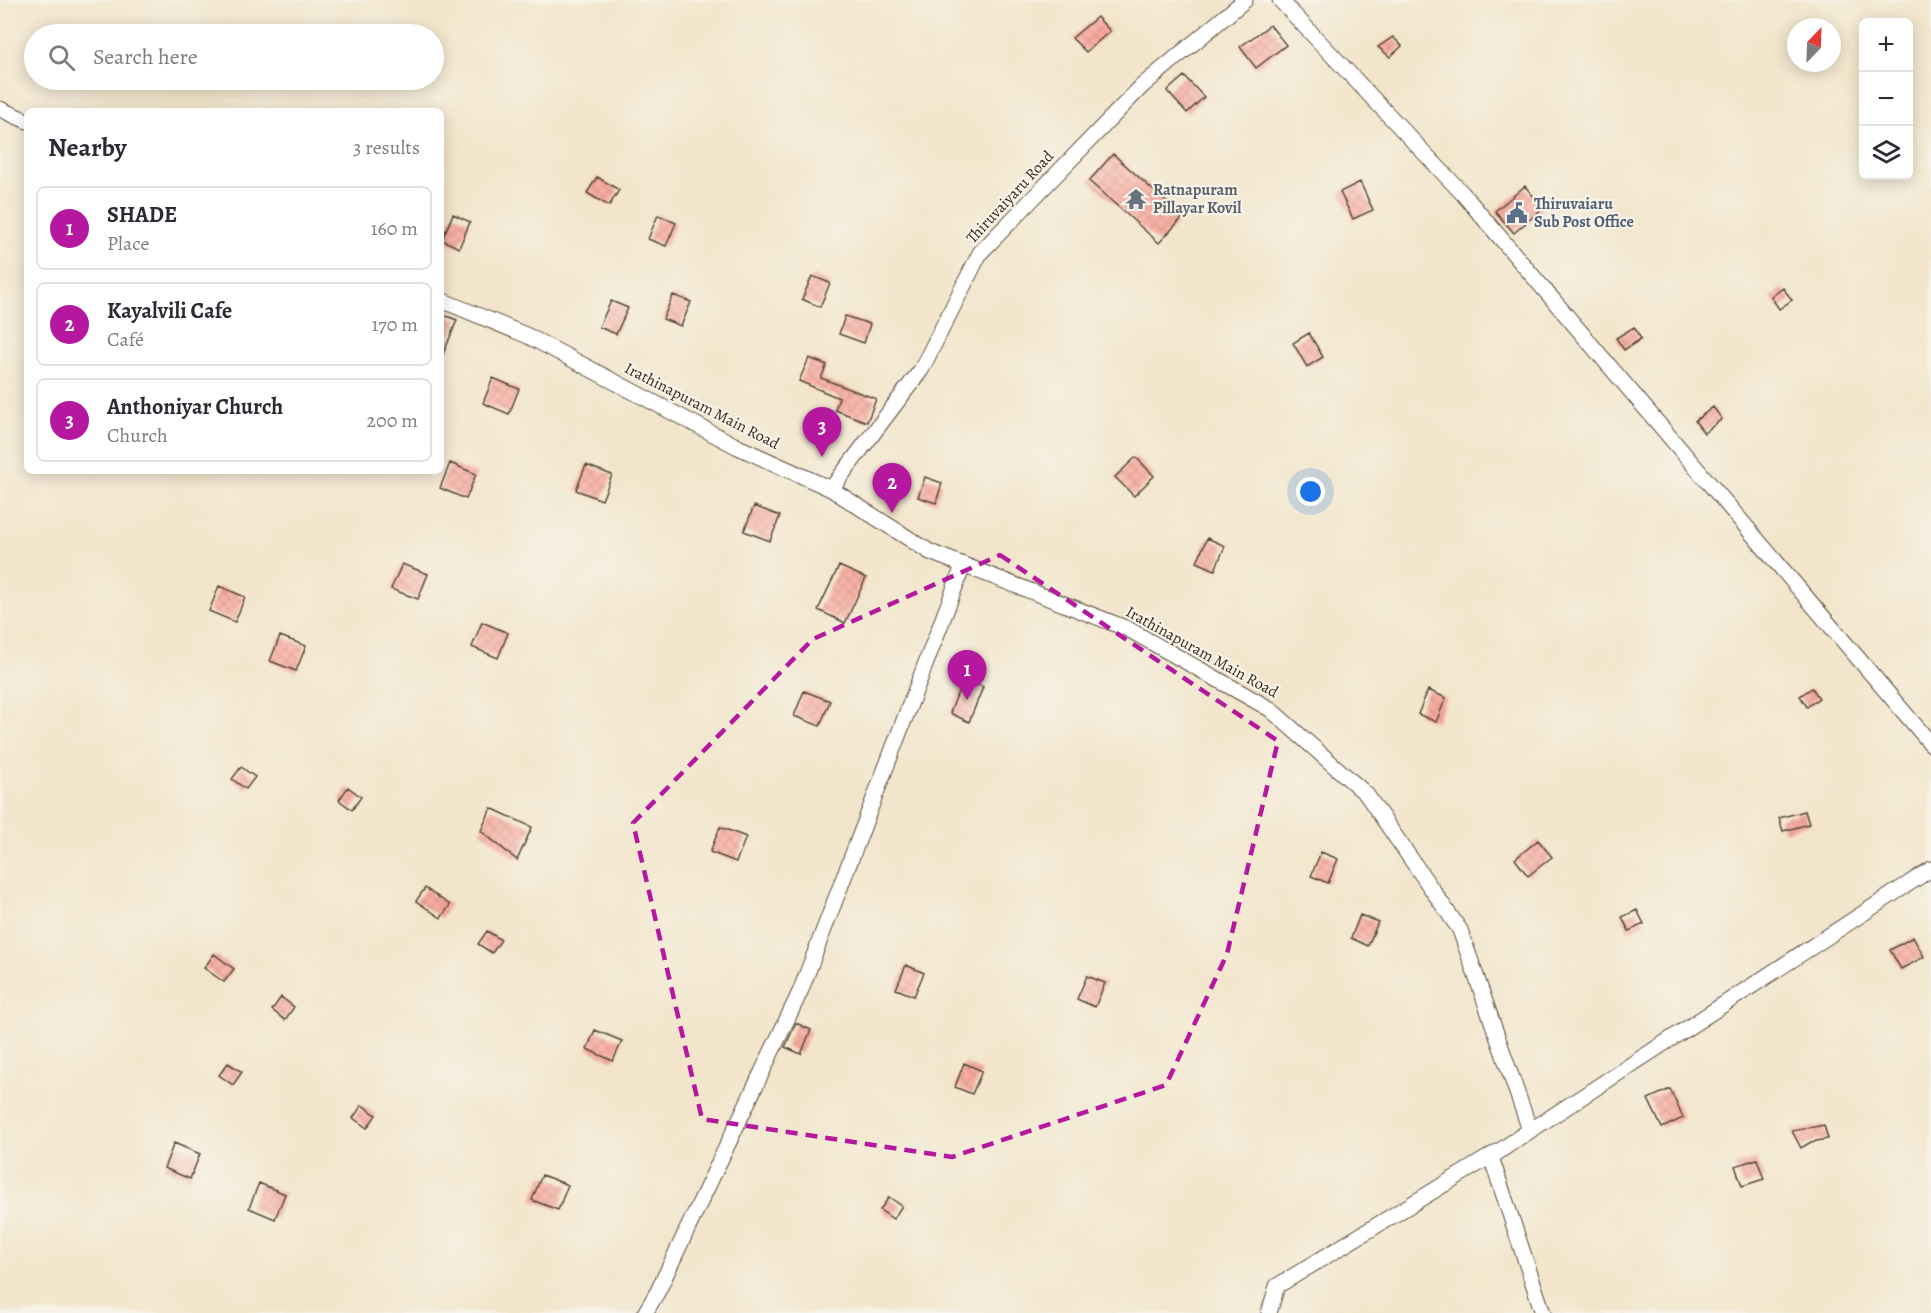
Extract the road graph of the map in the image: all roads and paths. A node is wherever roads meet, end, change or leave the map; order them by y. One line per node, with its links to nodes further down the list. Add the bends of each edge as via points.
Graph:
1 (1245, 0): 6 (street, Thiruvaiyaru Road, via 1142,86 980,254 921,370)
2 (1280, 0): 8 (street, via 1463,194)
3 (0, 109): 4 (street)
4 (24, 120)
5 (444, 301): 6 (street, Irathinapuram Main Road, via 528,336 738,447)
6 (831, 489): 7 (street, Irathinapuram Main Road, via 930,552)
7 (963, 566): 10 (street, Irathinapuram Main Road, via 1128,629 1270,709 1366,794 1460,930 1530,1130); 11 (street, via 800,992)
8 (1931, 744)
9 (1931, 869): 10 (street)
10 (1507, 1146): 12 (street, via 1277,1286); 13 (street, Irathinapuram Main Road, via 1491,1157)
11 (645, 1313)
12 (1269, 1313)
13 (1543, 1313)

